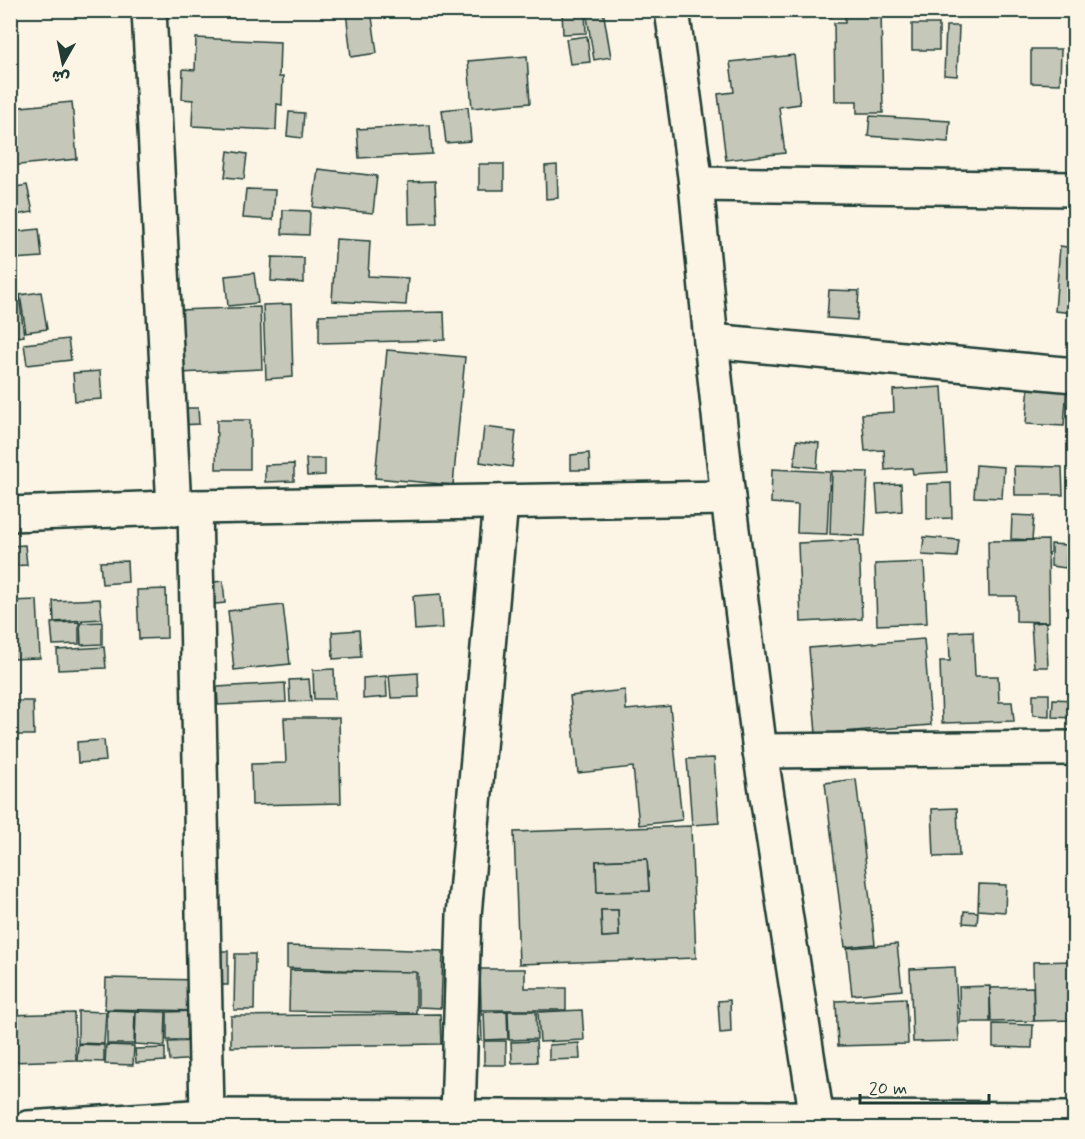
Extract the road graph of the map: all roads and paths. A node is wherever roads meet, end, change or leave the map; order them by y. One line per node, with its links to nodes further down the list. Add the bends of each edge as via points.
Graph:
1 (149, 10): 9 (street)
2 (672, 10): 3 (street)
3 (696, 184): 4 (street); 5 (street)
4 (1074, 189)
5 (711, 341): 6 (street); 7 (street)
6 (1074, 375)
7 (728, 498): 8 (street); 12 (street)
8 (501, 502): 9 (street); 14 (street, via 464,915)
9 (185, 508): 10 (street); 13 (street)
10 (10, 513)
11 (1074, 748): 12 (street)
12 (760, 751): 15 (street)
13 (207, 1116): 14 (street); 17 (street)
14 (458, 1116): 15 (street)
15 (817, 1119): 16 (street)
16 (1074, 1119)
17 (28, 1128)

